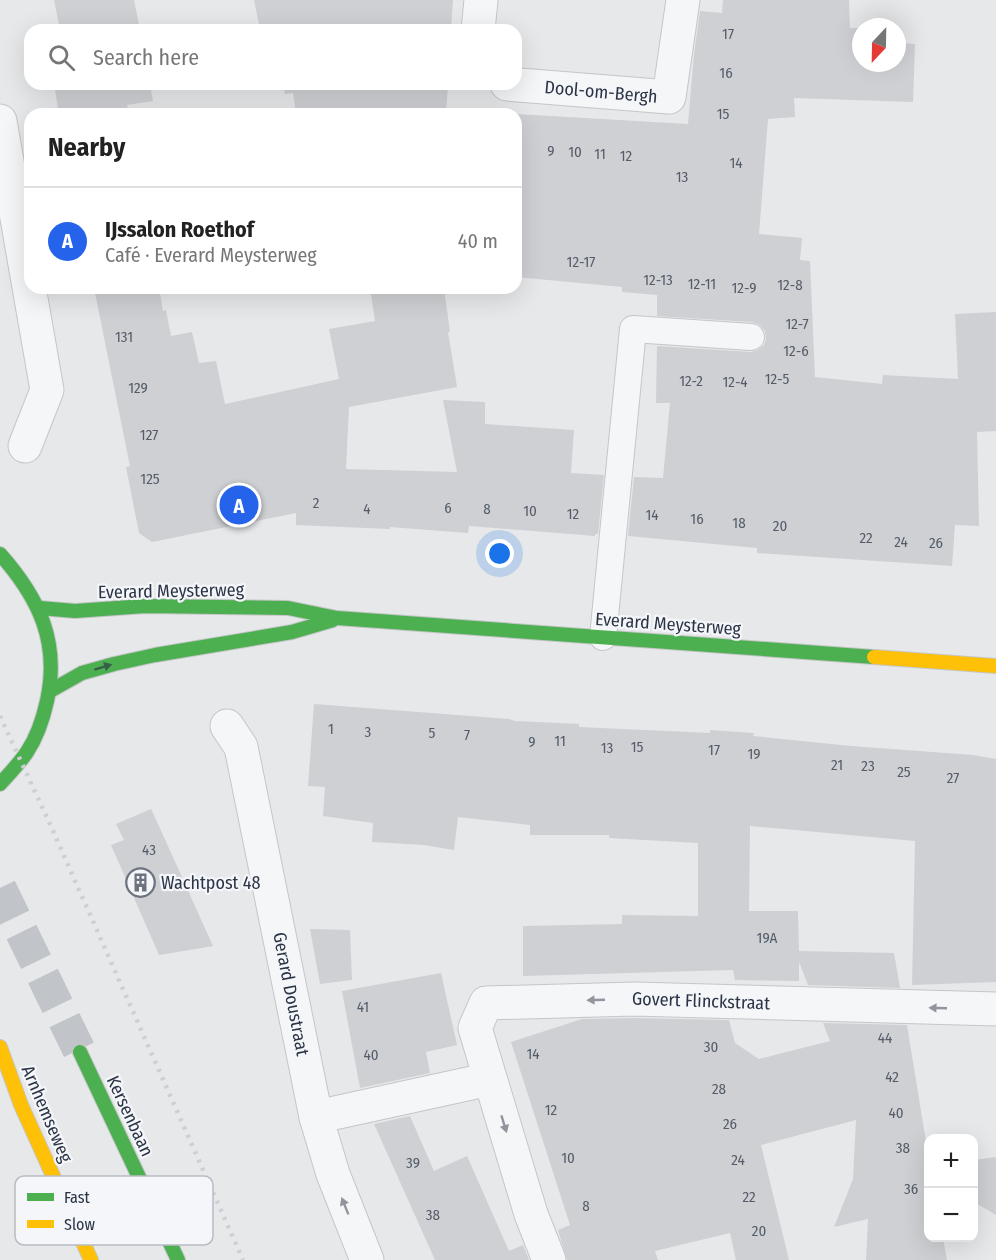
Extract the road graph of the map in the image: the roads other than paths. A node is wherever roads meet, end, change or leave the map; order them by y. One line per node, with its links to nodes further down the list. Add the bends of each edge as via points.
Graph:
1 (481, 0): 3 (street)
2 (683, 0): 4 (street, Dool-om-Bergh, via 669,97)
3 (479, 24)
4 (522, 85)
5 (0, 121): 6 (street)
6 (24, 258)
7 (30, 294): 9 (street, via 47,390)
8 (751, 337): 13 (lane, via 633,329)
9 (25, 446)
10 (0, 554): 11 (street, via 23,579)
11 (40, 608): 12 (street, Everard Meysterweg, via 288,608); 15 (street, via 52,663)
12 (337, 618): 13 (street, Everard Meysterweg); 15 (street, Everard Meysterweg, one-way to 12, via 82,674 114,664 292,632)
13 (603, 638): 14 (street, Everard Meysterweg)
14 (996, 666)
15 (50, 691): 17 (street, via 40,729 20,762)
16 (226, 726): 22 (street, Gerard Doustraat, via 242,747)
17 (0, 784)
18 (996, 1009): 21 (street, Govert Flinckstraat, one-way to 21, via 634,999 486,1004 475,1028)
19 (0, 1047): 23 (street, Arnhemseweg)
20 (80, 1052): 24 (street, Kersenbaan)
21 (490, 1079): 22 (street); 30 (street, Govert Flinckstraat, one-way to 30)
22 (316, 1117): 29 (street, Gerard Doustraat, one-way to 22, via 333,1174)
23 (53, 1176)
24 (138, 1176)
25 (84, 1245): 27 (street, Arnhemseweg)
26 (171, 1245): 28 (street, Kersenbaan)
27 (91, 1260)
28 (178, 1260)
29 (367, 1260)
30 (549, 1260)

